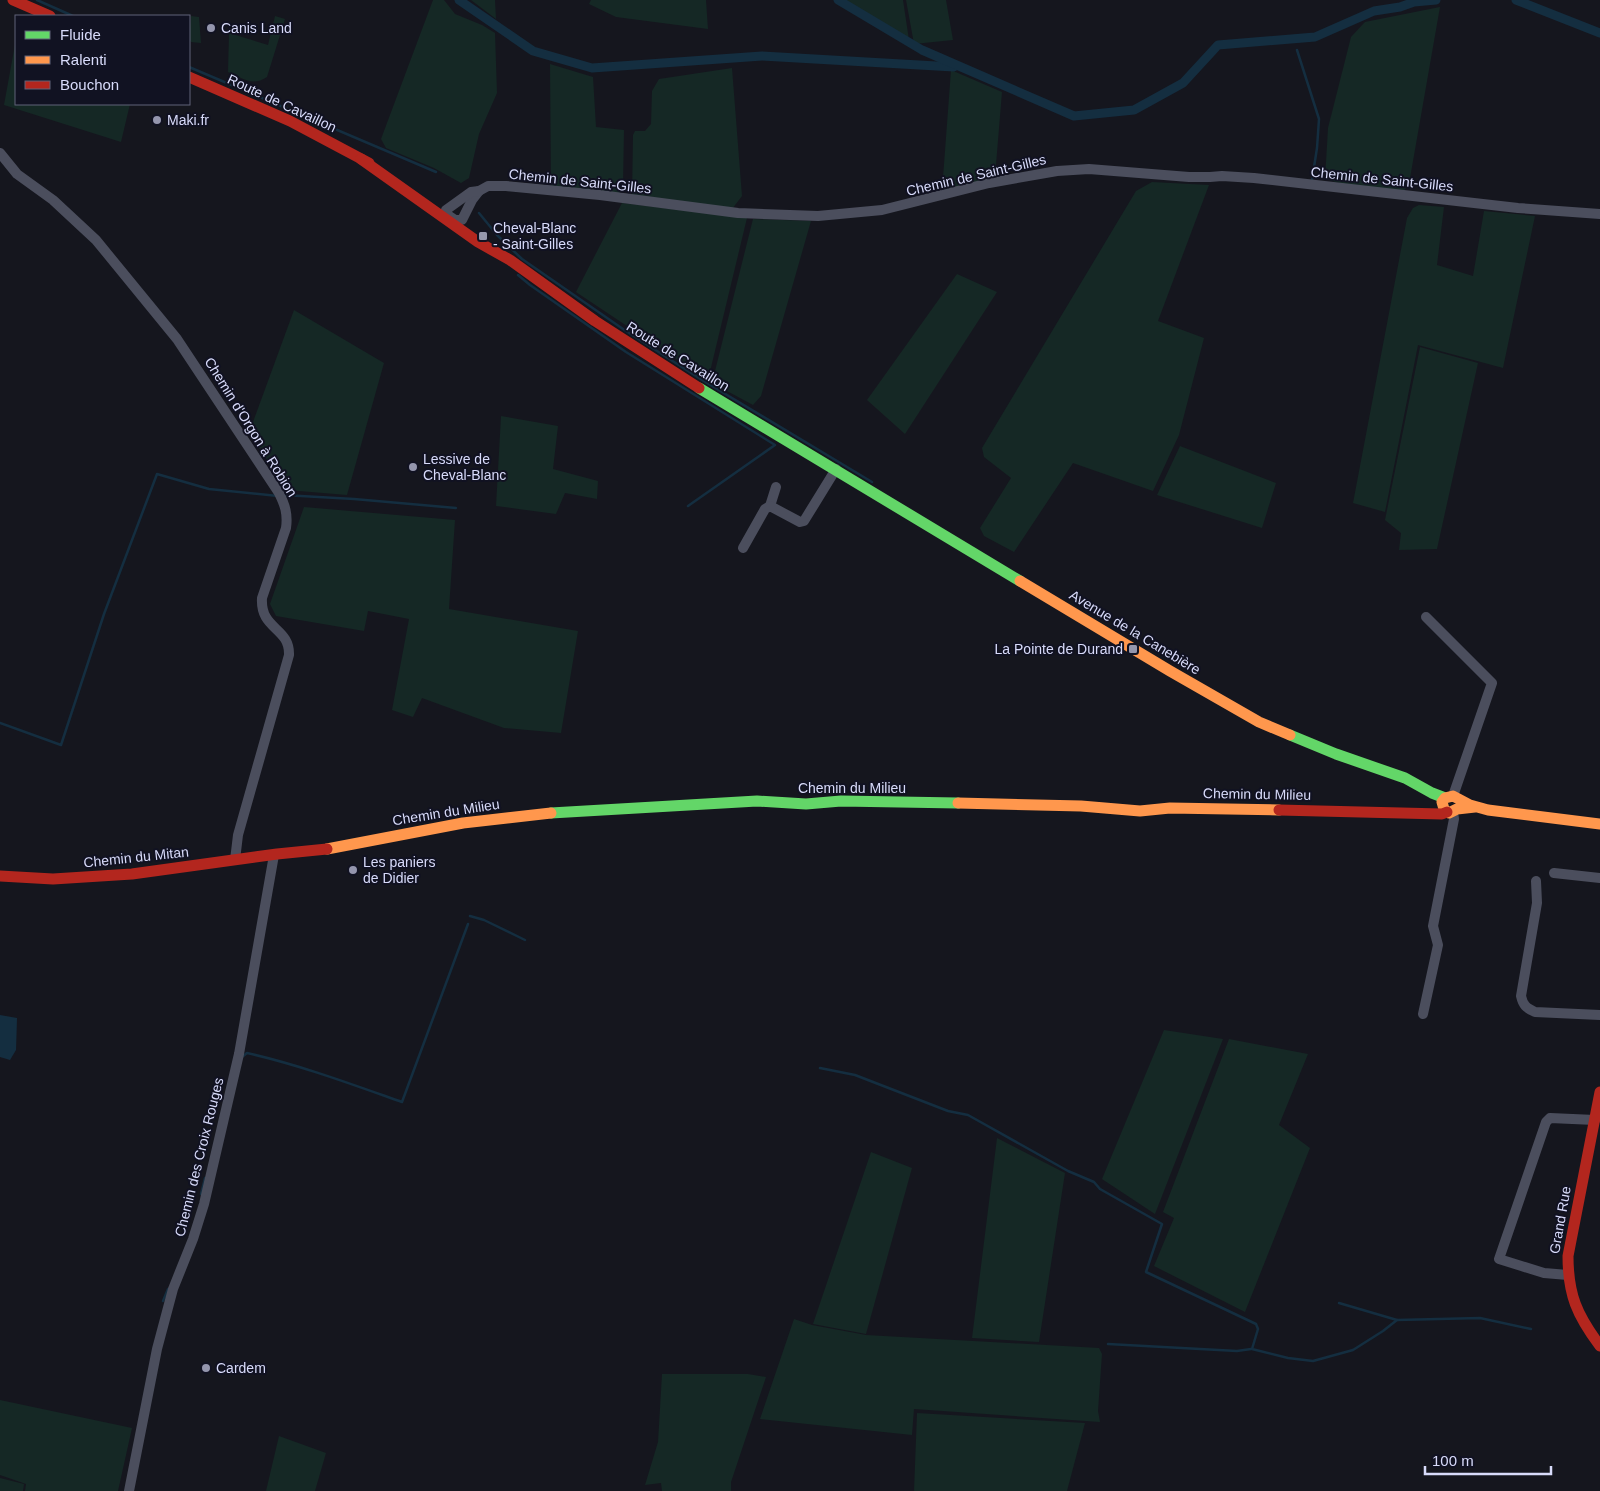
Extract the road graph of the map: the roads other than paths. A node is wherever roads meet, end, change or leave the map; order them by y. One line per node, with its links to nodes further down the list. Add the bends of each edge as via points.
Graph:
1 (13, 0): 2 (main road)
2 (48, 15)
3 (190, 77): 5 (main road, Route de Cavaillon, via 290,122)
4 (0, 153): 7 (street, Chemin d'Orgon à Robion)
5 (361, 159): 9 (main road, Route de Cavaillon); 10 (main road, Route de Cavaillon, via 407,183)
6 (0, 171): 7 (street)
7 (18, 174): 21 (street, Chemin d'Orgon à Robion, via 96,240 177,339 286,505 286,528 261,608 268,622 285,637 289,655 238,835)
8 (479, 191): 10 (street, Chemin de Saint-Gilles, via 472,192); 11 (street, Chemin de Saint-Gilles, via 488,186 506,186 738,213 818,216 882,210 1017,177 1057,170 1089,169 1246,178); 12 (street)
9 (407, 192): 10 (street, via 418,194); 12 (main road, Route de Cavaillon)
10 (446, 212): 12 (main road, Route de Cavaillon)
11 (1600, 214)
12 (459, 223): 13 (main road, Route de Cavaillon, via 478,242 510,260 645,354)
13 (836, 469): 15 (street, via 804,520 800,522); 18 (main road, Avenue de la Canebière, via 1258,722 1405,778)
14 (776, 487): 15 (street)
15 (770, 506): 16 (street, via 765,509)
16 (743, 548)
17 (1426, 617): 18 (street, via 1492,683)
18 (1448, 806): 19 (main road, via 1474,806 1554,820); 20 (main road, Chemin du Milieu, via 1170,808 1140,811 1069,806 757,801 498,818 326,850); 26 (street, via 1454,819 1434,926 1438,945)
19 (1600, 824)
20 (274, 855): 21 (main road, Chemin du Mitan); 32 (street, Chemin des Croix Rouges, via 239,1054 204,1204 173,1289 157,1349)
21 (235, 860): 23 (main road, Chemin du Mitan, via 81,878)
22 (1554, 873): 24 (street)
23 (0, 876)
24 (1600, 878)
25 (1536, 881): 27 (street, via 1537,903 1521,996 1523,1003 1535,1012)
26 (1424, 1014)
27 (1600, 1015)
28 (1600, 1092): 29 (main road, Grand Rue)
29 (1595, 1120): 30 (main road, Grand Rue, via 1568,1256); 30 (street, via 1550,1118 1546,1122 1499,1259 1544,1273)
30 (1568, 1275): 31 (main road, Grand Rue, via 1575,1308)
31 (1600, 1346)
32 (129, 1491)

